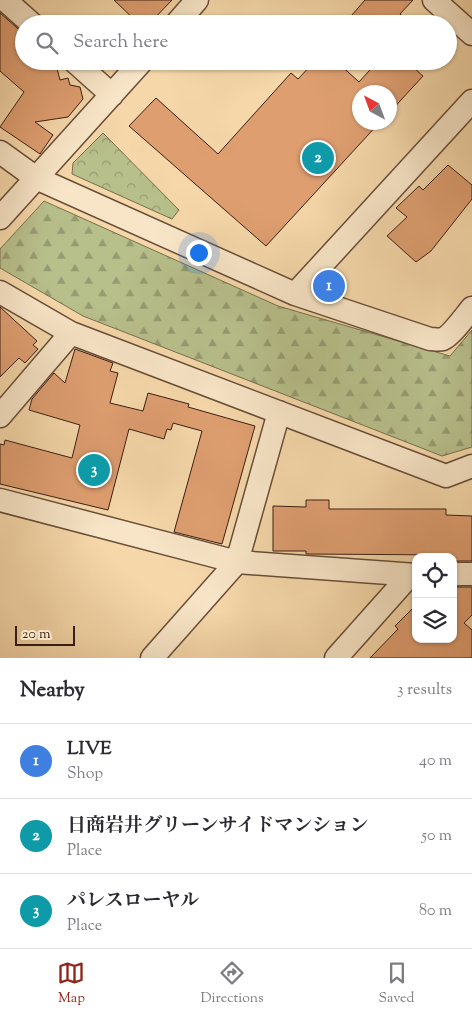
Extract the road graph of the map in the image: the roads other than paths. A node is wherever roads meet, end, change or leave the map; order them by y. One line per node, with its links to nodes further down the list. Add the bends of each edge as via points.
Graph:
1 (6, 0): 4 (street)
2 (197, 0): 5 (street)
3 (434, 0): 6 (street)
4 (22, 15)
5 (184, 15)
6 (451, 15)
7 (457, 21): 8 (street)
8 (472, 34)
9 (84, 70): 11 (street)
10 (134, 70): 11 (street)
11 (112, 95): 14 (street)
12 (472, 101): 17 (street)
13 (0, 152): 14 (street)
14 (36, 178): 15 (street); 17 (street)
15 (0, 218)
16 (0, 292): 19 (street)
17 (295, 294): 18 (street, via 438,340 448,335)
18 (472, 308)
19 (71, 333): 20 (street); 21 (street)
20 (279, 412): 22 (street, via 446,476); 24 (street)
21 (0, 416)
22 (472, 466)
23 (0, 500): 24 (street)
24 (237, 562): 27 (street); 29 (street)
25 (457, 574): 26 (street)
26 (472, 574)
27 (412, 575)
28 (412, 576): 30 (street)
29 (152, 658)
30 (336, 658)

